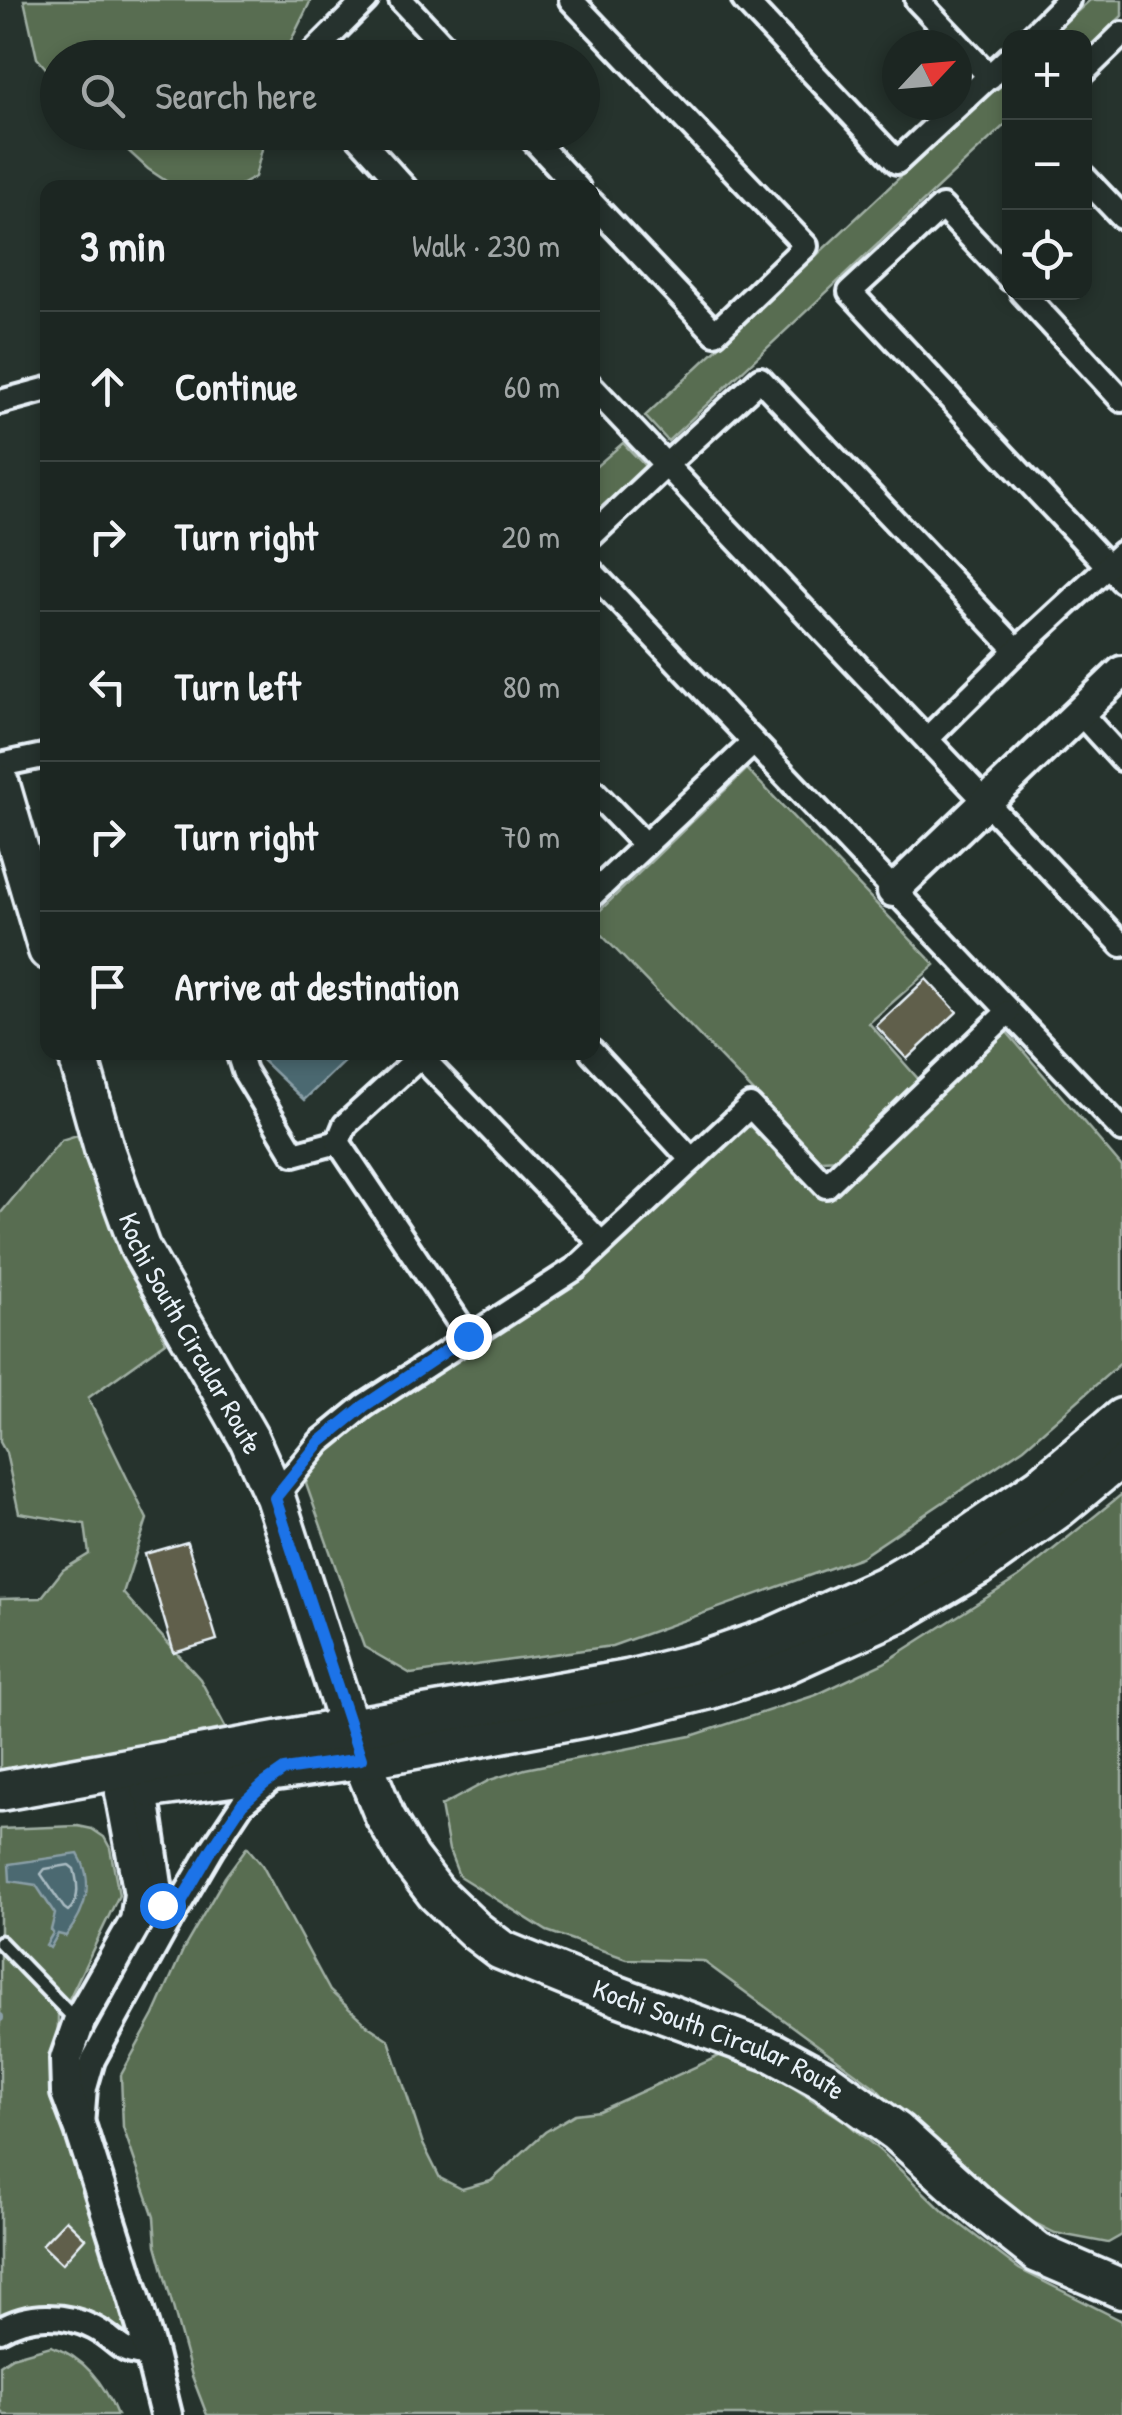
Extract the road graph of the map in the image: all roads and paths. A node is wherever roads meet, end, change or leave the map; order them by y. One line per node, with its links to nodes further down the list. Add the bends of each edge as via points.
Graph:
1 (366, 0): 9 (street)
2 (401, 0): 10 (street)
3 (570, 0): 19 (street, via 806,246 716,332)
4 (744, 0): 13 (street, via 897,162)
5 (917, 0): 13 (street)
6 (1068, 0): 7 (street)
7 (1038, 30)
8 (1122, 34): 11 (street)
9 (326, 40)
10 (438, 40)
11 (1092, 63)
12 (1002, 65): 13 (street)
13 (990, 77)
14 (370, 150): 16 (street)
15 (543, 150): 17 (street)
16 (398, 180)
17 (571, 180)
18 (1092, 186): 20 (street)
19 (600, 211)
20 (1122, 217)
21 (1002, 271): 29 (street, via 942,207 850,292)
22 (1029, 300): 25 (street)
23 (40, 391): 26 (street)
24 (600, 396): 27 (street)
25 (1122, 400)
26 (0, 402)
27 (666, 466): 28 (street); 31 (street, via 760,379); 34 (street)
28 (600, 528)
29 (1117, 567): 31 (street)
30 (600, 580): 35 (street)
31 (1017, 650): 34 (street)
32 (1122, 672): 33 (street)
33 (1079, 712): 37 (street); 41 (street)
34 (927, 738): 41 (street)
35 (753, 743): 42 (street); 44 (street)
36 (40, 756): 38 (street)
37 (1122, 758)
38 (0, 765)
39 (0, 784): 45 (main road)
40 (600, 798): 42 (street)
41 (985, 802): 44 (street); 46 (street)
42 (644, 845): 43 (street)
43 (600, 886)
44 (893, 891): 47 (street)
45 (40, 922)
46 (1122, 945)
47 (1008, 1012): 53 (street); 55 (street, via 826,1186 750,1106)
48 (79, 1060): 60 (main road, Kochi South Circular Route, via 140,1248 249,1439)
49 (240, 1060): 54 (street, via 294,1154)
50 (418, 1060): 54 (street, via 345,1126)
51 (428, 1060): 56 (street)
52 (599, 1060): 55 (street)
53 (1122, 1130)
54 (338, 1142): 57 (street)
55 (692, 1160): 56 (street)
56 (601, 1243): 57 (street, via 576,1268)
57 (468, 1336): 60 (street, via 320,1442)
58 (1122, 1418): 61 (main road, via 962,1540 887,1586 770,1638 700,1662)
59 (1122, 1456): 61 (main road, via 978,1566 900,1612 781,1666 630,1709)
60 (275, 1498): 61 (main road, Kochi South Circular Route)
61 (355, 1743): 62 (main road); 63 (main road, via 298,1738); 70 (main road, Kochi South Circular Route, via 409,1858 501,1950 774,2052 897,2132 1038,2253)
62 (284, 1770): 63 (main road); 66 (street, via 242,1804)
63 (132, 1783): 64 (main road); 65 (main road); 66 (street); 68 (street, via 136,1921)
64 (0, 1791)
65 (0, 1812)
66 (168, 1924): 69 (street, via 93,2060)
67 (0, 1942): 68 (lane)
68 (80, 2020): 69 (street, via 66,2059 67,2092)
69 (82, 2130): 72 (street)
70 (1122, 2289)
71 (0, 2330): 72 (street, via 44,2316 70,2320 130,2354)
72 (151, 2354): 73 (street)
73 (166, 2415)

